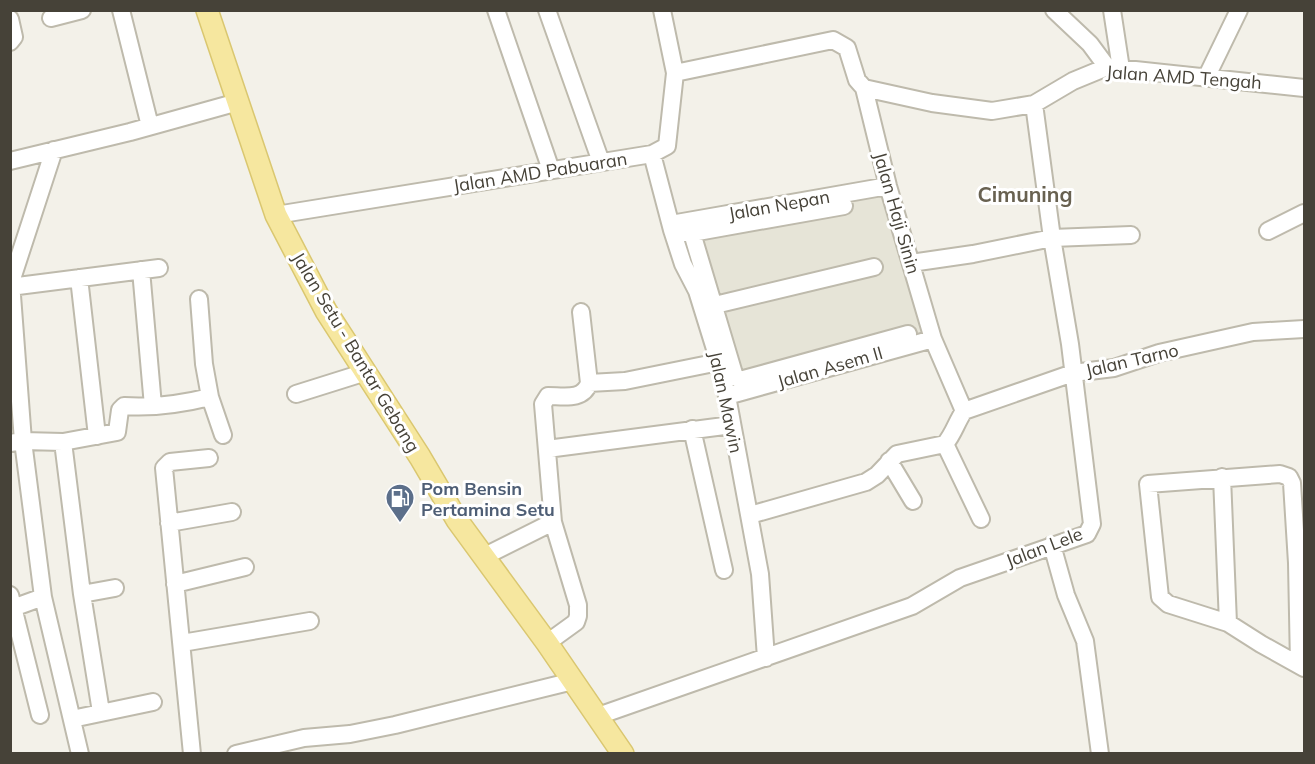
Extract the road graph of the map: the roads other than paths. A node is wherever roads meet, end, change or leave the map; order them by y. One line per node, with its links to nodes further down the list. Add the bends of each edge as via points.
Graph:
1 (82, 10): 10 (street)
2 (122, 10): 20 (street)
3 (207, 10): 18 (main road, Jalan Setu - Bantar Gebang)
4 (496, 10): 25 (street)
5 (548, 10): 24 (street)
6 (662, 10): 14 (street, Jalan AMD Pabuaran)
7 (1054, 10): 13 (street)
8 (1112, 10): 13 (street)
9 (1239, 10): 15 (street)
10 (51, 18)
11 (10, 19): 12 (street, via 14,37)
12 (10, 42)
13 (1114, 68): 15 (street, Jalan AMD Tengah); 19 (street, Jalan AMD Tengah, via 1094,71)
14 (675, 73): 16 (street, via 833,40 847,48 857,80); 22 (street, Jalan AMD Pabuaran, via 667,146)
15 (1206, 78): 17 (street, Jalan AMD Tengah)
16 (864, 88): 19 (street, Jalan AMD Tengah, via 977,110); 26 (street, Jalan Haji Sinin)
17 (1305, 88)
18 (238, 102): 20 (street); 29 (main road, Jalan Setu - Bantar Gebang)
19 (1034, 104): 34 (street, Jalan Lele)
20 (150, 126): 21 (street)
21 (54, 150): 23 (street); 40 (street)
22 (652, 154): 24 (street, Jalan AMD Pabuaran); 30 (street, Jalan Mawin)
23 (10, 161)
24 (601, 162): 25 (street, Jalan AMD Pabuaran)
25 (551, 170): 29 (street, Jalan AMD Pabuaran)
26 (888, 186): 30 (street, Jalan Nepan); 35 (street, Jalan Haji Sinin)
27 (844, 206): 32 (street)
28 (1305, 213): 31 (street)
29 (276, 215): 48 (main road, Jalan Setu - Bantar Gebang, via 326,310)
30 (671, 227): 32 (street, via 679,233); 47 (street, Jalan Mawin, via 697,291)
31 (1268, 231)
32 (692, 233): 42 (street)
33 (1131, 235): 34 (street)
34 (1052, 238): 35 (street); 49 (street, Jalan Lele)
35 (911, 263): 46 (street, Jalan Haji Sinin)
36 (874, 267): 42 (street)
37 (159, 268): 38 (street)
38 (141, 270): 39 (street); 54 (street)
39 (79, 278): 40 (street); 59 (street)
40 (11, 287): 60 (street)
41 (199, 299): 53 (street)
42 (715, 305): 45 (street, via 735,377 740,380)
43 (581, 312): 50 (street)
44 (1305, 329): 49 (street, Jalan Tarno, via 1253,332 1159,353 1114,368)
45 (908, 334)
46 (933, 339): 52 (street, Jalan Asem II); 55 (street, Jalan Haji Sinin)
47 (719, 362): 50 (street, via 625,381); 52 (street, Jalan Mawin)
48 (366, 372): 51 (street); 74 (main road, Jalan Setu - Bantar Gebang)
49 (1073, 373): 55 (street, Jalan Tarno); 73 (street, Jalan Lele, via 1092,524 1087,534)
50 (589, 383): 63 (street, via 580,395 544,399)
51 (296, 394)
52 (727, 396): 56 (street, Jalan Mawin)
53 (210, 397): 54 (street); 58 (street)
54 (153, 406): 59 (street, via 122,407 117,432)
55 (964, 411): 62 (street)
56 (732, 425): 57 (street); 69 (street, Jalan Mawin)
57 (692, 429): 63 (street); 77 (street)
58 (223, 435)
59 (97, 436): 61 (street)
60 (17, 442): 61 (street); 81 (street)
61 (63, 442): 80 (street)
62 (945, 444): 65 (street, via 897,454); 70 (street)
63 (547, 449): 71 (street)
64 (209, 458): 72 (street, via 166,464)
65 (889, 461): 67 (street); 69 (street, via 866,482)
66 (1222, 477): 75 (street, via 1289,477); 84 (street); 84 (street, via 1148,484 1160,597 1168,604)
67 (913, 501)
68 (232, 512): 72 (street)
69 (750, 514): 87 (street, Jalan Mawin, via 760,574)
70 (981, 519)
71 (553, 522): 74 (street); 86 (street, via 578,616 576,622)
72 (169, 523): 78 (street)
73 (1052, 545): 87 (street, Jalan Lele, via 960,578 912,606); 99 (street, via 1066,595 1085,641)
74 (483, 557): 86 (main road, Jalan Setu - Bantar Gebang)
75 (1301, 563): 88 (street)
76 (245, 567): 78 (street)
77 (724, 570)
78 (176, 584): 85 (street)
79 (115, 588): 80 (street)
80 (82, 594): 91 (street)
81 (43, 597): 82 (street); 94 (street)
82 (11, 604): 92 (street)
83 (310, 621): 85 (street)
84 (1228, 623): 88 (street, via 1261,644)
85 (182, 643): 96 (street)
86 (546, 643): 89 (main road, Jalan Setu - Bantar Gebang)
87 (766, 658): 93 (street, Jalan Lele)
88 (1302, 658)
89 (573, 681): 93 (main road, Jalan Setu - Bantar Gebang); 97 (street, via 395,725)
90 (153, 702): 91 (street)
91 (101, 712): 94 (street)
92 (40, 715)
93 (598, 716): 98 (main road, Jalan Setu - Bantar Gebang)
94 (72, 719): 95 (street)
95 (80, 753)
96 (192, 753)
97 (236, 753)
98 (622, 753)
99 (1100, 753)

